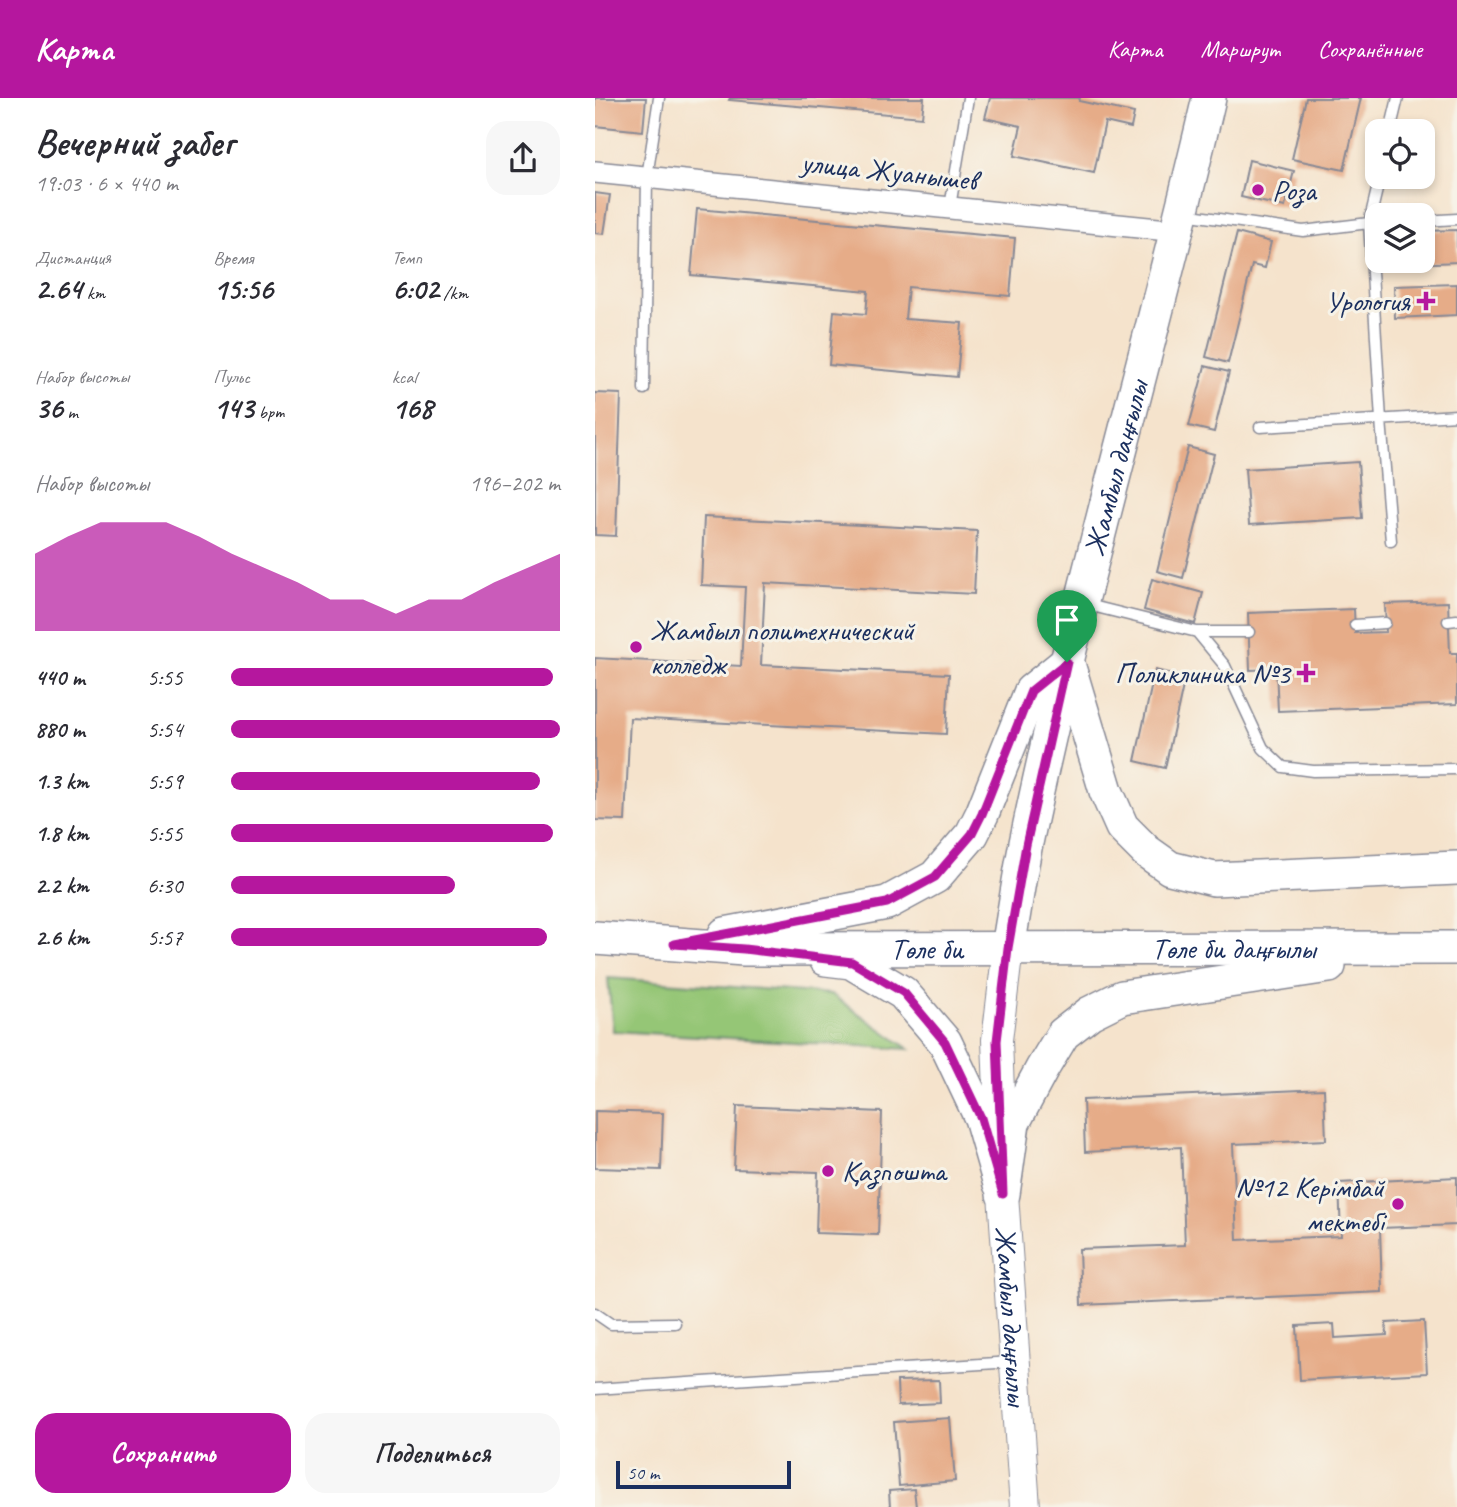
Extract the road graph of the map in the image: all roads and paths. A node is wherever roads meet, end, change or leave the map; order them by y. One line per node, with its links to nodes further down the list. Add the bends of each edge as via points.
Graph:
1 (659, 98): 7 (lane)
2 (968, 98): 8 (lane)
3 (1209, 98): 11 (main road, Жамбыл даңғылы)
4 (1398, 98): 5 (lane)
5 (1394, 119)
6 (595, 172): 7 (street, улица Жуанышев)
7 (647, 177): 8 (street, улица Жуанышев); 14 (lane)
8 (950, 208): 11 (street, улица Жуанышев)
9 (1457, 219): 10 (lane)
10 (1435, 220)
11 (1180, 222): 12 (lane, via 1303,231); 19 (main road, Жамбыл даңғылы)
12 (1365, 224)
13 (1375, 273): 16 (lane)
14 (645, 390)
15 (1457, 415): 16 (lane)
16 (1381, 419): 17 (lane); 18 (lane)
17 (1260, 427)
18 (1391, 541)
19 (1081, 603): 22 (lane); 24 (main road, Жамбыл даңғылы)
20 (1385, 623): 21 (lane)
21 (1355, 625)
22 (1197, 632): 23 (lane); 25 (lane, via 1225,666 1263,748 1283,767 1313,771)
23 (1249, 632)
24 (1067, 662): 26 (main road, via 1106,791 1122,827 1170,868 1214,879); 28 (main road, via 1031,691 972,834 935,877 887,903); 29 (main road, Жамбыл даңғылы)
25 (1457, 769)
26 (1457, 868)
27 (595, 938): 28 (main road, Төле би)
28 (674, 944): 31 (main road, Төле би)
29 (1008, 948): 30 (main road, Төле би даңғылы); 31 (main road, Төле би); 32 (main road, Жамбыл даңғылы, via 997,1041)
30 (1448, 948): 32 (main road, via 1122,997 1090,1013 1063,1034 1013,1123)
31 (744, 949): 32 (main road, via 852,962 904,993 945,1042 981,1118)
32 (1003, 1194): 35 (main road, Жамбыл даңғылы)
33 (595, 1312): 34 (lane, via 611,1324)
34 (675, 1323)
35 (1015, 1362): 36 (lane); 37 (main road, Жамбыл даңғылы)
36 (595, 1389)
37 (1025, 1507)

